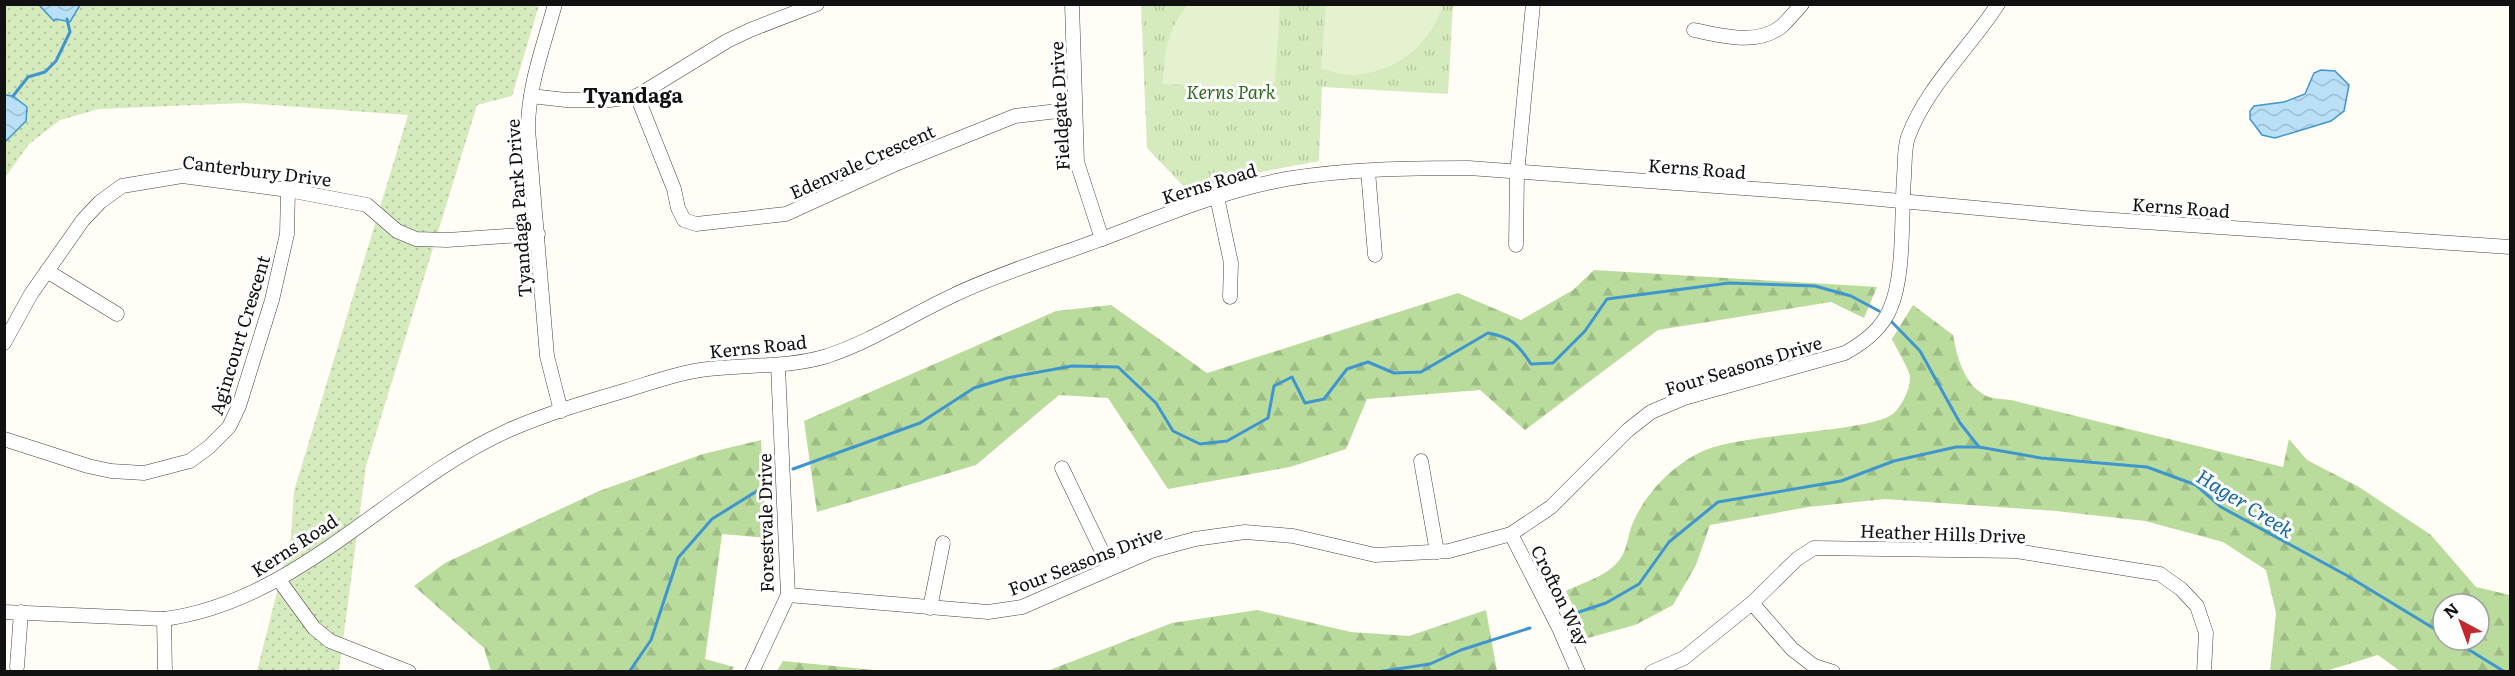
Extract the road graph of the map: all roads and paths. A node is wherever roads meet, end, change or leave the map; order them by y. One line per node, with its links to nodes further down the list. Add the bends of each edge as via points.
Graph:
1 (555, 4): 8 (street, Tyandaga Park Drive)
2 (817, 4): 9 (street, via 727,41)
3 (1072, 4): 10 (street, Fieldgate Drive)
4 (1533, 4): 12 (street)
5 (1802, 4): 7 (street, via 1781,27 1764,36 1742,38)
6 (1998, 4): 15 (street, Four Seasons Drive, via 1917,115 1907,140)
7 (1694, 30)
8 (531, 96): 9 (street, via 566,100); 16 (street, Tyandaga Park Drive, via 528,129)
9 (637, 96): 10 (street, Edenvale Crescent, via 678,208 684,220 696,224 786,214 1015,116)
10 (1075, 109): 17 (street, Fieldgate Drive, via 1077,162)
11 (1368, 171): 12 (street, Kerns Road, via 1469,168); 14 (street, Kerns Road, via 1285,180); 20 (street)
12 (1517, 174): 15 (street, Kerns Road); 18 (street)
13 (288, 190): 16 (street, Canterbury Drive, via 367,205 397,231 416,239); 21 (street, Canterbury Drive, via 182,176 122,186 83,220); 27 (street, Agincourt Crescent, via 287,234 272,300 239,406 229,427 209,447 190,461 144,473 88,466)
14 (1217, 197): 17 (street, Kerns Road); 22 (street, via 1231,263)
15 (1902, 201): 19 (street, Kerns Road); 30 (street, Four Seasons Drive, via 1898,276 1890,310 1866,341 1845,353 1684,398 1652,412 1628,430 1551,507)
16 (538, 234): 26 (street, Tyandaga Park Drive, via 547,356)
17 (1102, 239): 25 (street, Kerns Road, via 955,294 853,346)
18 (1516, 246)
19 (2511, 248)
20 (1375, 255)
21 (47, 271): 23 (street); 24 (street, Canterbury Drive)
22 (1230, 297)
23 (117, 314)
24 (4, 343)
25 (778, 366): 26 (street, Kerns Road, via 704,369); 35 (street, Forestvale Drive)
26 (561, 411): 34 (street, Kerns Road, via 469,450)
27 (4, 439)
28 (1421, 460): 32 (street)
29 (1062, 468): 33 (street)
30 (1511, 534): 32 (street, Four Seasons Drive); 45 (street, Crofton Way)
31 (943, 543): 37 (street)
32 (1437, 552): 33 (street, Four Seasons Drive, via 1375,555 1293,536 1245,532 1195,539)
33 (1110, 568): 37 (street, Four Seasons Drive, via 1022,607 988,612)
34 (279, 580): 40 (street, Kerns Road, via 236,601); 43 (street, via 314,628 330,641)
35 (788, 595): 37 (street, Four Seasons Drive); 44 (street, Forestvale Drive)
36 (1752, 603): 46 (street, Heather Hills Drive, via 1684,658); 47 (street, via 1792,649 1814,666); 48 (street, Heather Hills Drive, via 1797,559 1814,548 2016,551 2160,574 2197,606 2206,633)
37 (930, 608)
38 (4, 612): 39 (street, Kerns Road)
39 (21, 612): 40 (street, Kerns Road); 41 (street)
40 (164, 619): 42 (street)
41 (17, 667)
42 (165, 672)
43 (409, 672)
44 (752, 672)
45 (1578, 672)
46 (1652, 672)
47 (1833, 672)
48 (2204, 672)

